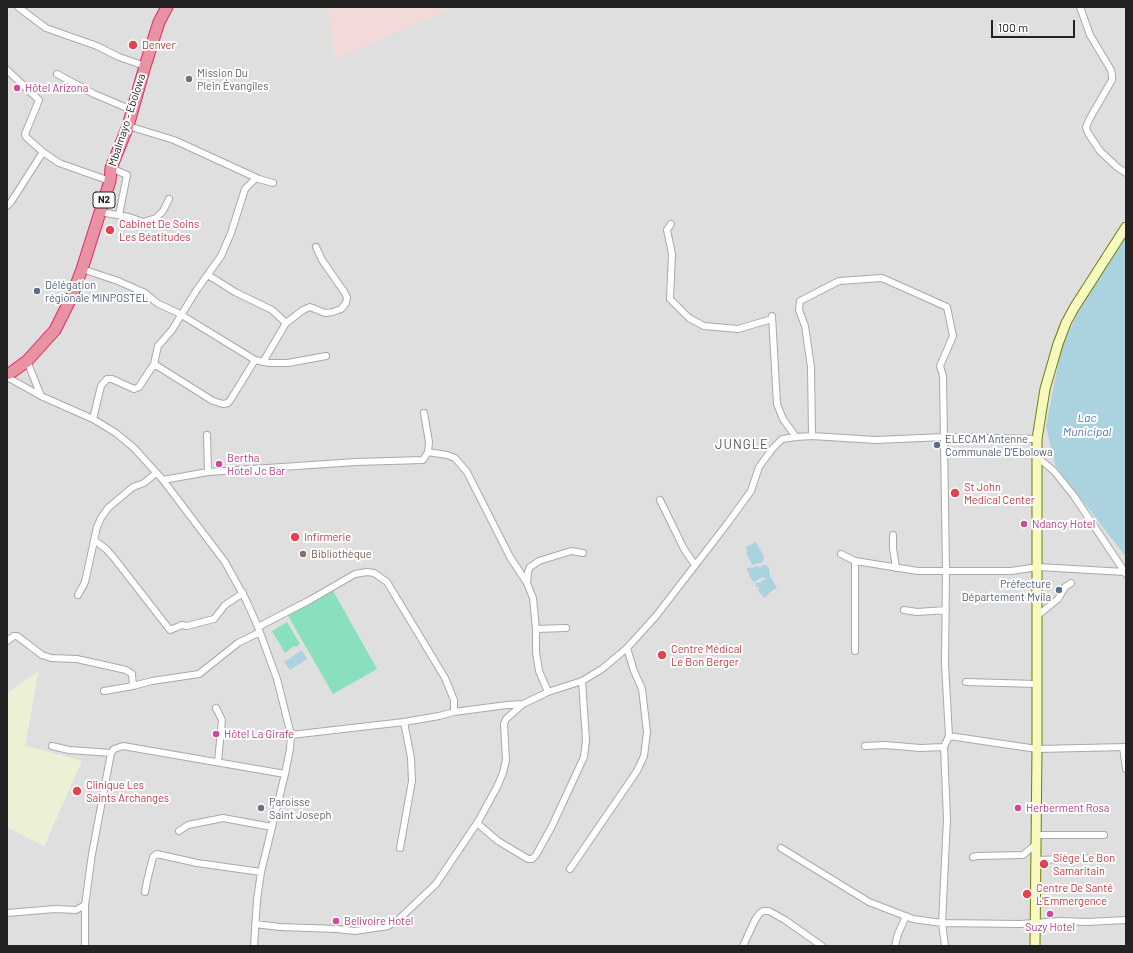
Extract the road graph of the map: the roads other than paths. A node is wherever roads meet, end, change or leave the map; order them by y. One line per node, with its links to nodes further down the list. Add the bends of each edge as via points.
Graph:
1 (18, 7): 4 (street, via 46,28)
2 (167, 7): 4 (highway, Mbalmayo - Ebolowa / N2, via 159,22)
3 (1080, 7): 11 (street, via 1090,35 1112,75 1112,80 1086,127 1100,151)
4 (145, 66): 7 (highway, Mbalmayo - Ebolowa / N2)
5 (7, 70): 9 (street, via 39,100 25,134)
6 (57, 74): 7 (street, via 94,94)
7 (132, 110): 8 (highway, Mbalmayo - Ebolowa / N2)
8 (128, 126): 10 (highway, Mbalmayo - Ebolowa / N2); 12 (street, via 174,140)
9 (43, 152): 13 (street, via 64,165); 16 (street)
10 (111, 168): 13 (highway, Mbalmayo - Ebolowa / N2); 18 (street, via 127,175)
11 (1126, 173)
12 (256, 178): 14 (street); 23 (street, via 245,189 231,233 221,256)
13 (110, 181): 17 (highway, Mbalmayo - Ebolowa / N2)
14 (273, 183)
15 (169, 199): 18 (street, via 156,218 143,222)
16 (7, 206)
17 (100, 212): 18 (street); 22 (highway, Mbalmayo - Ebolowa / N2)
18 (119, 215)
19 (672, 224): 37 (street, via 667,230 672,254 670,299 689,318 704,326 738,329 772,318 777,404 783,419)
20 (1126, 227): 39 (street, via 1066,323 1045,389)
21 (316, 247): 25 (street, via 345,293 346,303 341,310 325,313 307,307)
22 (82, 269): 24 (street, via 145,293); 28 (highway, Mbalmayo - Ebolowa / N2, via 55,330)
23 (208, 275): 24 (street); 25 (street, via 272,310)
24 (180, 314): 27 (street); 30 (street, via 172,330 158,346)
25 (286, 323): 29 (street)
26 (326, 356): 29 (street, via 288,362)
27 (254, 360): 29 (street); 30 (street, via 231,399 228,403 222,404)
28 (27, 361): 31 (highway, Mbalmayo - Ebolowa / N2); 32 (street)
29 (263, 362)
30 (154, 364): 34 (street, via 137,389 107,379 101,386)
31 (7, 375): 32 (street)
32 (41, 396): 34 (street)
33 (424, 413): 40 (street, via 429,442)
34 (93, 419): 43 (street, via 126,440)
35 (207, 435): 42 (street)
36 (812, 436): 37 (street); 38 (street, via 876,440); 38 (street, via 811,367 805,326 799,310 800,301 839,281 882,278 947,307 953,336 940,366 943,376)
37 (796, 437): 51 (street, via 782,439 773,448 759,467 751,491)
38 (944, 438): 39 (street); 54 (street)
39 (1037, 439): 41 (street)
40 (428, 452): 42 (street, via 423,460); 57 (street, via 455,458 467,472 510,557)
41 (1036, 457): 52 (street); 55 (street, via 1054,470 1074,496)
42 (208, 472): 44 (street)
43 (156, 473): 44 (street); 47 (street, via 144,483 133,487 104,513)
44 (163, 480): 58 (street, via 221,556)
45 (660, 500): 51 (street, via 684,549)
46 (893, 536): 53 (street)
47 (94, 540): 58 (street, via 114,558 170,630 214,619 225,605); 59 (street, via 85,582)
48 (583, 553): 57 (street, via 571,551 539,561 530,567)
49 (841, 554): 50 (street)
50 (854, 561): 53 (street); 68 (street)
51 (695, 565): 67 (street, via 656,616)
52 (1038, 567): 54 (street, via 1011,571); 55 (street); 62 (street)
53 (896, 568): 54 (street, via 918,571)
54 (946, 570): 61 (street)
55 (1125, 573)
56 (1071, 583): 62 (street, via 1065,587 1058,599)
57 (527, 584): 64 (street, via 533,598)
58 (243, 593): 65 (street)
59 (78, 595)
60 (904, 610): 61 (street)
61 (946, 610): 80 (street, via 945,664)
62 (1037, 616): 71 (street)
63 (566, 628): 64 (street)
64 (536, 629): 74 (street, via 539,671)
65 (259, 630): 72 (street, via 199,674); 77 (street, via 355,574 374,573 387,582 445,678 454,700); 79 (street, via 279,685)
66 (7, 641): 72 (street, via 17,636 42,655 51,658 77,659 126,670 132,674)
67 (627, 648): 69 (street, via 602,669); 100 (street, via 642,689 648,732 644,756)
68 (855, 651)
69 (582, 681): 74 (street); 90 (street, via 586,740 584,757 536,855 528,859 498,842)
70 (966, 682): 71 (street)
71 (1037, 684): 85 (street)
72 (133, 686): 73 (street)
73 (104, 691)
74 (548, 692): 75 (street)
75 (523, 704): 77 (street); 90 (street, via 504,724 506,760 503,773)
76 (216, 708): 87 (street, via 222,720)
77 (454, 712): 78 (street)
78 (404, 722): 79 (street); 95 (street, via 411,758 412,781)
79 (290, 735): 89 (street)
80 (949, 736): 83 (street); 85 (street)
81 (52, 746): 86 (street)
82 (865, 746): 83 (street)
83 (944, 747): 107 (street, via 947,819)
84 (1125, 747): 85 (street); 88 (street)
85 (1037, 749): 94 (street)
86 (111, 753): 87 (street, via 123,746); 103 (street, via 95,833)
87 (218, 762): 89 (street)
88 (1126, 769)
89 (285, 774): 91 (street)
90 (477, 823): 109 (street, via 436,884 388,926 355,931)
91 (272, 827): 92 (street, via 223,818 188,825); 101 (street)
92 (179, 831)
93 (1104, 835): 94 (street)
94 (1036, 840): 97 (street, via 1023,855); 99 (street)
95 (400, 848)
96 (780, 848): 105 (street, via 869,902)
97 (973, 857)
98 (1100, 858): 99 (street)
99 (1035, 860): 108 (street)
100 (570, 869)
101 (261, 872): 102 (street, via 197,863 157,854 153,857); 109 (street)
102 (146, 892)
103 (85, 905): 104 (street, via 76,910); 110 (street)
104 (7, 913)
105 (906, 916): 107 (street); 114 (street)
106 (1126, 920): 108 (street)
107 (942, 923): 108 (street); 115 (street)
108 (1036, 923): 116 (street)
109 (255, 924): 111 (street)
110 (85, 946)
111 (254, 946)
112 (743, 946): 113 (street, via 760,913 769,911)
113 (822, 946)
114 (895, 946)
115 (945, 946)
116 (1035, 946)

